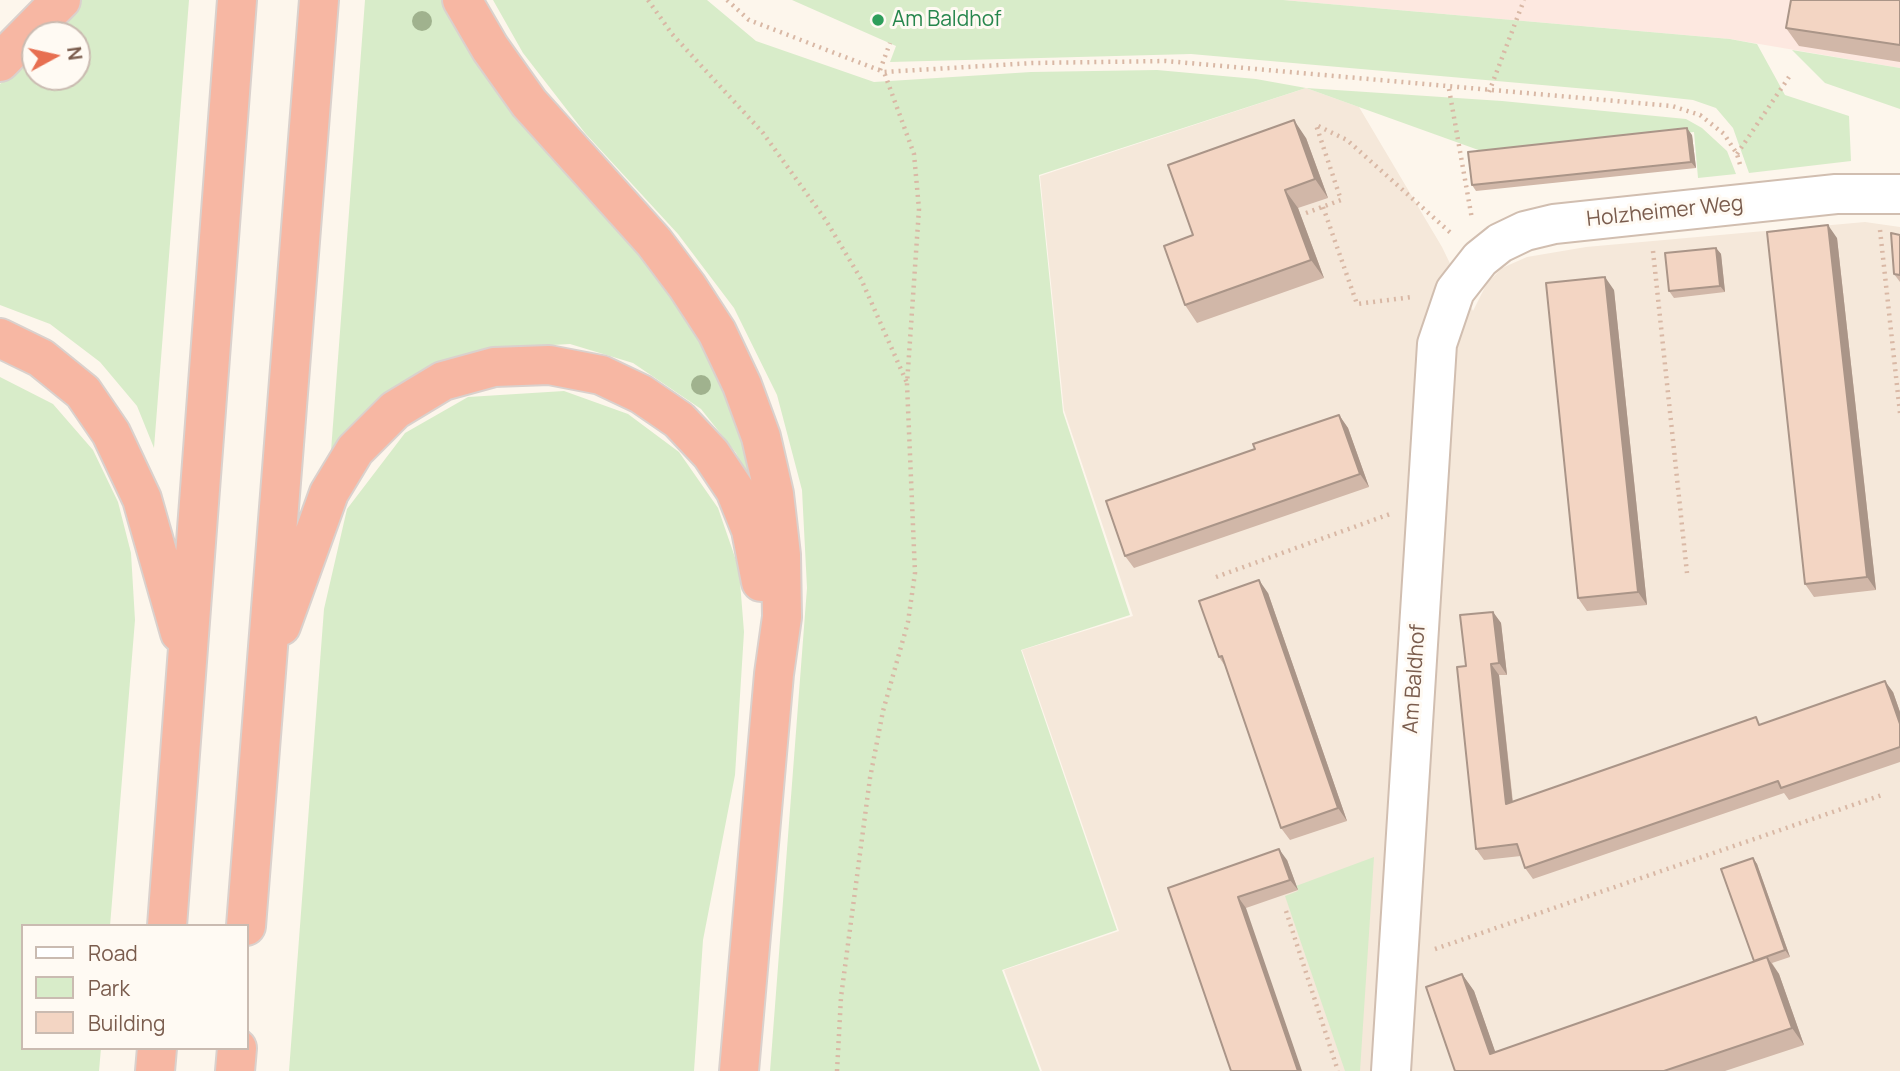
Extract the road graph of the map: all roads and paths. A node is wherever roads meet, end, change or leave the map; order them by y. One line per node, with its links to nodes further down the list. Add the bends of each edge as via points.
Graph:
1 (61, 0): 9 (highway)
2 (237, 0): 28 (highway)
3 (319, 0): 29 (highway)
4 (462, 0): 30 (highway, via 489,48 529,103 654,242 687,286 717,332 737,375 761,438 774,494 782,617)
5 (648, 0): 23 (path, via 672,34 763,132 825,219 861,279)
6 (727, 0): 10 (path, via 749,20)
7 (1524, 0): 13 (path)
8 (890, 43): 10 (path)
9 (0, 62)
10 (882, 71): 12 (path, via 1166,61); 23 (path, via 914,154 919,209)
11 (1789, 77): 14 (path)
12 (1449, 89): 13 (path); 20 (path)
13 (1489, 92): 14 (path, via 1672,106 1700,115 1724,134)
14 (1737, 154): 16 (path)
15 (1888, 193): 16 (street, Holzheimer Weg); 24 (path)
16 (1751, 202): 19 (street, Holzheimer Weg)
17 (1323, 207): 18 (path); 20 (path, via 1341,200 1316,125 1347,140); 21 (path, via 1357,304)
18 (1306, 213)
19 (1649, 215): 20 (street, Holzheimer Weg, via 1525,231); 26 (path)
20 (1480, 258): 21 (street, Holzheimer Weg)
21 (1455, 291): 25 (street, Am Baldhof, via 1437,344)
22 (0, 338): 28 (highway, via 41,358 83,392 111,432 142,499)
23 (907, 384): 41 (path, via 915,573 908,622 870,778 841,997)
24 (1900, 413)
25 (1426, 501): 27 (path); 35 (street, Am Baldhof)
26 (1687, 573)
27 (1216, 577)
28 (187, 657): 33 (highway)
29 (266, 667): 30 (highway, via 330,493 355,450 396,410 443,381 494,367 549,365 601,375 641,394 679,420 712,454 751,530); 34 (highway)
30 (774, 674): 40 (highway)
31 (1882, 796): 35 (path)
32 (1286, 911): 42 (path)
33 (167, 924)
34 (246, 924)
35 (1397, 962): 43 (street, Am Baldhof)
36 (157, 1050): 38 (highway)
37 (237, 1050): 39 (highway)
38 (155, 1071)
39 (235, 1071)
40 (739, 1071)
41 (837, 1071)
42 (1338, 1071)
43 (1391, 1071)

